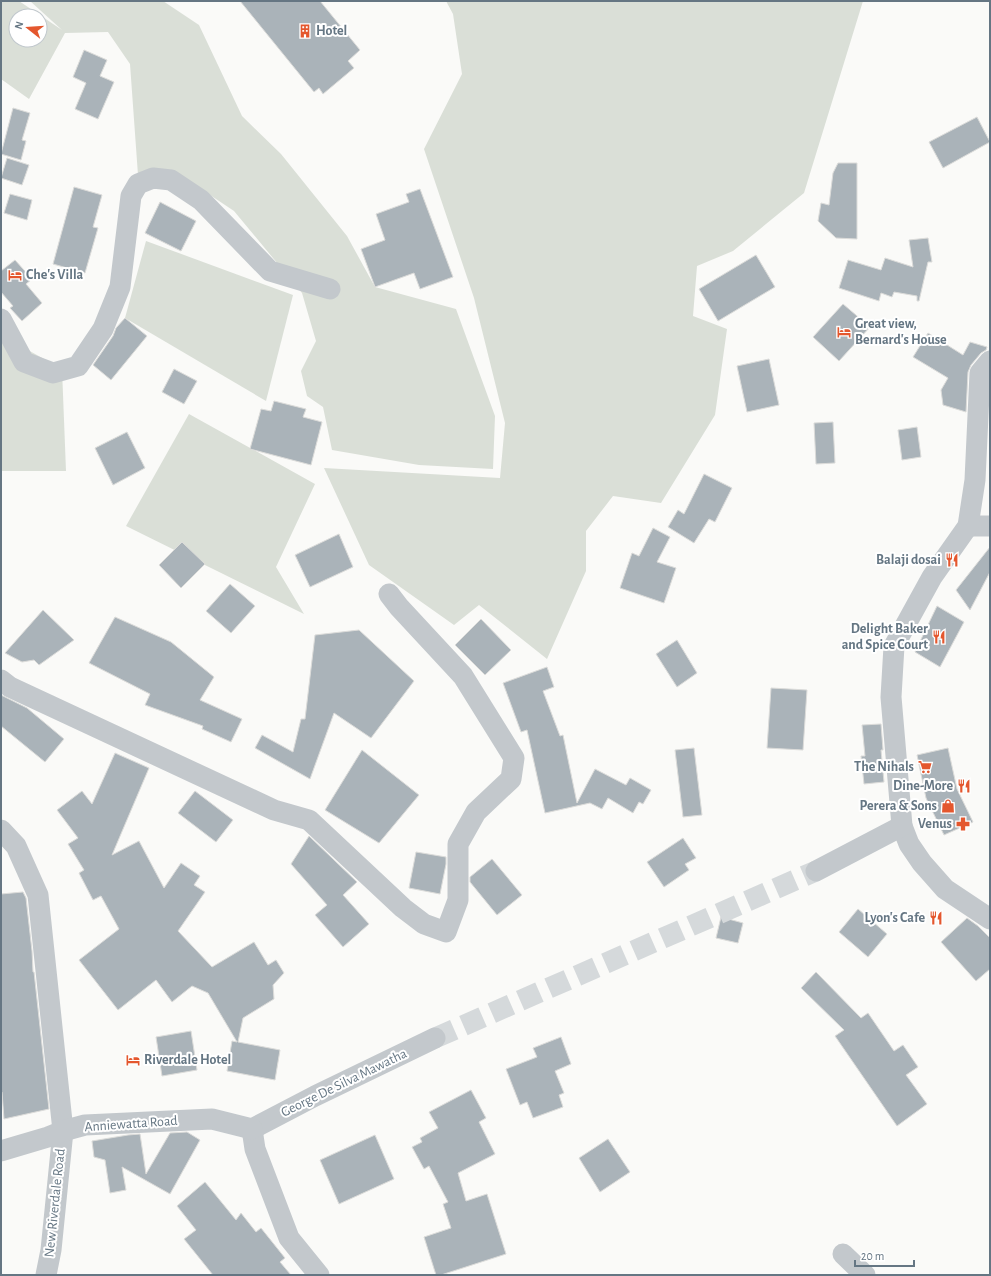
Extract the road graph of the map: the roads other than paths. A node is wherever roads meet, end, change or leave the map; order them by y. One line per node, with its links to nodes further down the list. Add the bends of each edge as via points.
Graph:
1 (330, 289): 2 (street, via 270,271 202,200 172,180 153,178 138,184 132,196 120,287 103,329 78,366 53,373 24,362)
2 (1, 319)
3 (990, 361): 4 (street, via 980,373 975,480)
4 (968, 526): 5 (street); 8 (street, via 932,578 894,646 891,697)
5 (990, 526)
6 (389, 594): 7 (street, via 462,676 514,758 510,779 476,812 458,844 458,900 446,932 424,924 403,908 309,820 274,810 10,687)
7 (1, 680)
8 (902, 826): 10 (street); 11 (street, via 909,844 945,890)
9 (1, 830): 14 (street, via 16,846 38,895)
10 (816, 871)
11 (990, 919)
12 (435, 1038): 13 (street, George De Silva Mawatha)
13 (252, 1128): 14 (street, Anniewatta Road, via 212,1119 85,1125); 18 (street, via 255,1149 289,1238)
14 (63, 1131): 15 (street, Anniewatta Road); 17 (street, New Riverdale Road, via 51,1250)
15 (1, 1151)
16 (843, 1254): 19 (street)
17 (46, 1275)
18 (318, 1275)
19 (865, 1275)

